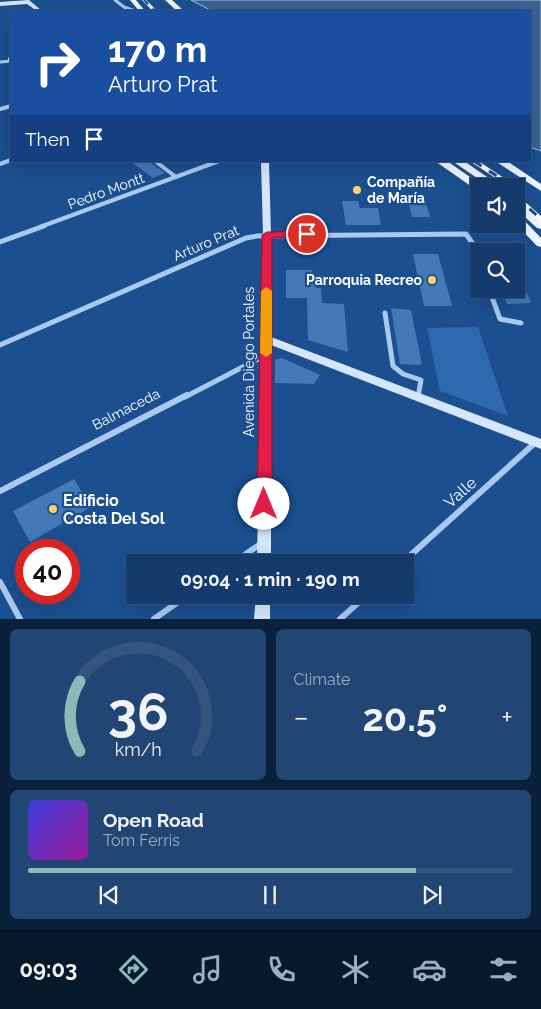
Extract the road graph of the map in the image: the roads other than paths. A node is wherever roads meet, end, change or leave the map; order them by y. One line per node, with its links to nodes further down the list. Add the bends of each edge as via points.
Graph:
1 (27, 0): 5 (street); 6 (street)
2 (115, 0): 7 (street)
3 (133, 0): 8 (main road)
4 (168, 0): 9 (main road)
5 (0, 4)
6 (39, 10)
7 (132, 10)
8 (141, 10)
9 (180, 10)
10 (157, 162): 16 (street)
11 (216, 162): 16 (street, Pedro Montt)
12 (265, 162): 23 (street, Avenida Diego Portales)
13 (441, 162): 18 (main road)
14 (459, 162): 17 (main road)
15 (502, 162): 19 (main road)
16 (176, 176): 25 (street, Pedro Montt)
17 (483, 178)
18 (470, 182)
19 (541, 188)
20 (525, 211): 21 (main road)
21 (541, 226)
22 (525, 227): 24 (main road)
23 (267, 235): 26 (street, Arturo Prat, via 466,234); 30 (street, Avenida Diego Portales); 31 (street, Arturo Prat, via 246,238)
24 (539, 240)
25 (0, 242)
26 (472, 243)
27 (492, 298): 29 (street, via 500,319)
28 (385, 313): 33 (street, via 393,366 403,374 421,380)
29 (521, 323)
30 (266, 339): 32 (street, Avenida Diego Portales); 33 (street)
31 (0, 345)
32 (266, 355): 35 (street, Balmaceda); 36 (street, Avenida Diego Portales)
33 (418, 398): 34 (street)
34 (538, 443): 39 (street, Valle)
35 (0, 491)
36 (264, 541): 37 (street); 38 (street, Avenida Diego Portales)
37 (245, 554)
38 (264, 554)
39 (412, 554)
40 (0, 582): 44 (street)
41 (175, 604): 45 (street)
42 (263, 604): 46 (street)
43 (357, 604): 47 (street)
44 (20, 619)
45 (154, 619)
46 (262, 619)
47 (340, 619)

